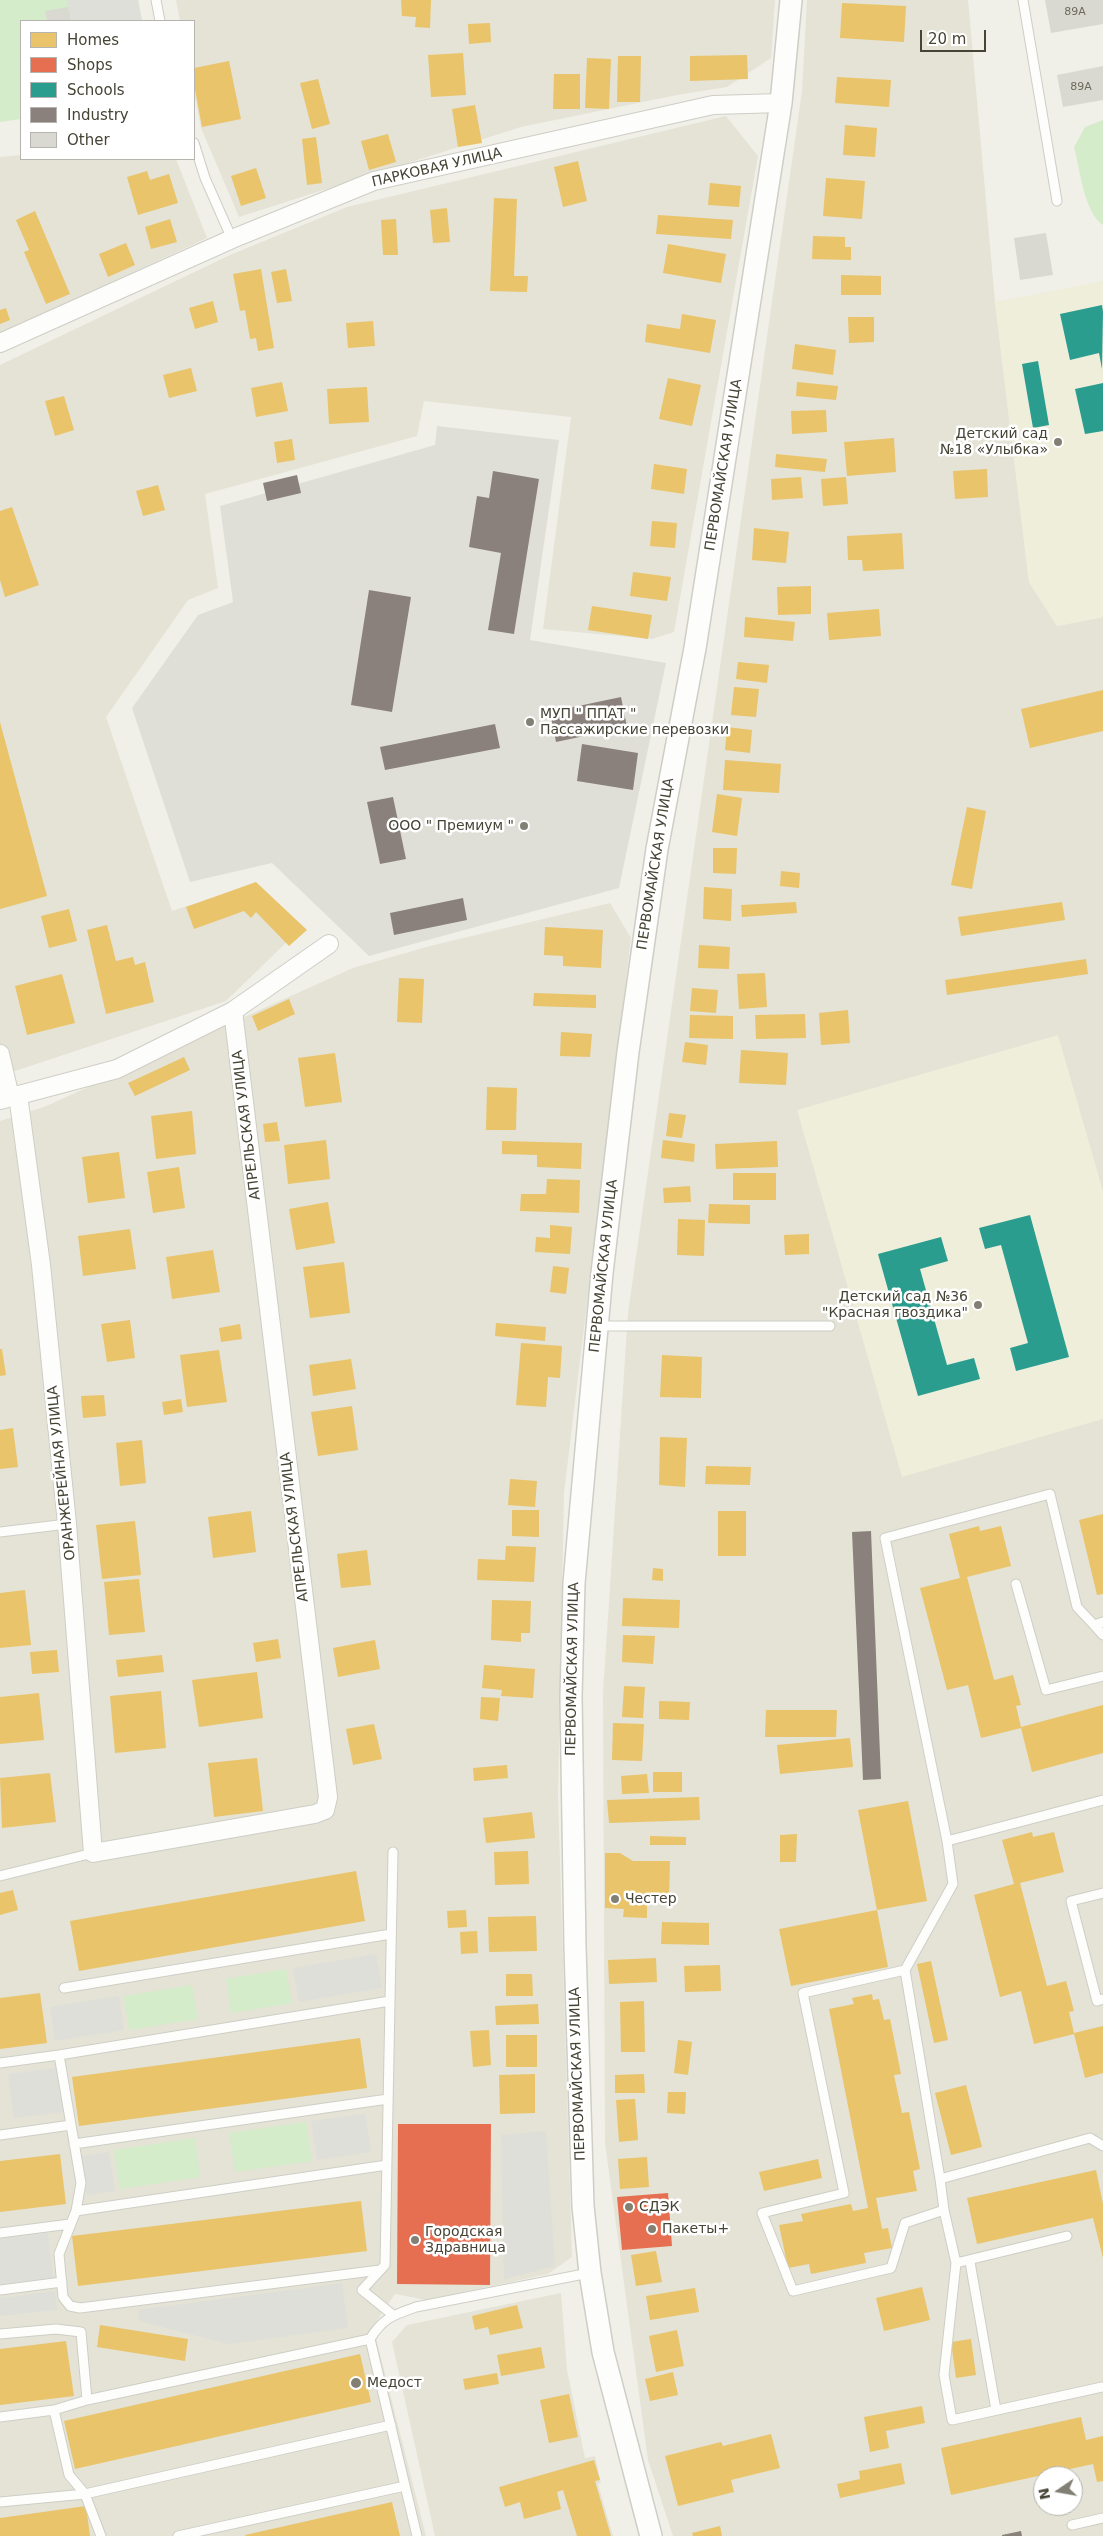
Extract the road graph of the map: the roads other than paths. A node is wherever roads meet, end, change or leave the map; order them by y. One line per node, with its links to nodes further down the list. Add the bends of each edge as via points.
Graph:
1 (156, 0): 4 (lane)
2 (791, 0): 5 (street, ПЕРВОМАЙСКАЯ УЛИЦА)
3 (1023, 0): 7 (lane)
4 (160, 20)
5 (781, 103): 8 (street, ПАРКОВАЯ УЛИЦА, via 713,105 374,181); 14 (street, ПЕРВОМАЙСКАЯ УЛИЦА, via 695,648 657,849 628,1052)
6 (195, 146): 8 (lane)
7 (1057, 201)
8 (232, 239): 9 (street, ПАРКОВАЯ УЛИЦА)
9 (0, 343)
10 (329, 944): 11 (street)
11 (233, 1010): 13 (street, via 117,1069); 25 (street, АПРЕЛЬСКАЯ УЛИЦА, via 328,1797 326,1810)
12 (0, 1054): 13 (street, ОРАНЖЕРЕЙНАЯ УЛИЦА)
13 (9, 1097): 16 (street, ОРАНЖЕРЕЙНАЯ УЛИЦА, via 41,1265)
14 (597, 1326): 15 (lane); 50 (street, ПЕРВОМАЙСКАЯ УЛИЦА, via 574,1584 571,1697 579,2130)
15 (830, 1326)
16 (67, 1524): 17 (lane); 25 (street, ОРАНЖЕРЕЙНАЯ УЛИЦА)
17 (0, 1532)
18 (1016, 1584): 21 (lane, via 1046,1690)
19 (1099, 1623): 20 (lane); 23 (lane, via 1077,1607 1050,1494 885,1538)
20 (1103, 1636)
21 (1103, 1676)
22 (1103, 1800): 23 (lane)
23 (947, 1841): 29 (lane, via 953,1884)
24 (393, 1852): 28 (lane)
25 (93, 1853): 26 (lane)
26 (0, 1876)
27 (1103, 1893): 31 (lane, via 1071,1901 1097,2000)
28 (391, 1934): 30 (lane); 32 (lane)
29 (905, 1970): 41 (lane); 42 (lane, via 803,1993 844,2193 762,2213 793,2291 891,2268 905,2223)
30 (64, 1988)
31 (1103, 1999)
32 (390, 2001): 33 (lane); 35 (lane)
33 (60, 2055): 34 (lane); 36 (lane)
34 (0, 2063)
35 (388, 2099): 38 (lane); 40 (lane)
36 (71, 2125): 37 (lane); 38 (lane)
37 (0, 2135)
38 (74, 2144): 43 (lane, via 81,2183)
39 (1103, 2146): 41 (lane, via 1090,2138)
40 (387, 2165): 43 (lane); 49 (lane, via 385,2264)
41 (940, 2179): 42 (lane)
42 (944, 2210): 48 (lane)
43 (76, 2211): 44 (lane)
44 (70, 2224): 45 (lane); 51 (lane, via 59,2254)
45 (0, 2233)
46 (1067, 2236): 47 (lane)
47 (970, 2262): 48 (lane); 59 (lane)
48 (956, 2263): 59 (lane, via 944,2375 952,2420)
49 (380, 2270): 51 (lane, via 80,2308 70,2306 64,2297); 53 (lane, via 362,2290)
50 (590, 2273): 53 (lane, via 416,2307); 70 (street, ПЕРВОМАЙСКАЯ УЛИЦА, via 603,2352)
51 (62, 2282): 52 (lane)
52 (0, 2290)
53 (393, 2315): 55 (lane, via 379,2324)
54 (0, 2334): 57 (lane, via 56,2329 81,2332)
55 (370, 2339): 57 (lane); 61 (lane)
56 (1102, 2387): 59 (lane)
57 (86, 2400): 58 (lane)
58 (54, 2410): 60 (lane); 63 (lane, via 69,2476)
59 (996, 2410)
60 (0, 2418)
61 (391, 2425): 62 (lane); 63 (lane)
62 (405, 2486): 68 (lane); 69 (lane)
63 (85, 2494): 64 (lane); 67 (lane)
64 (0, 2502)
65 (1103, 2518): 66 (lane)
66 (1072, 2525)
67 (101, 2536)
68 (178, 2536)
69 (417, 2536)
70 (651, 2536)

